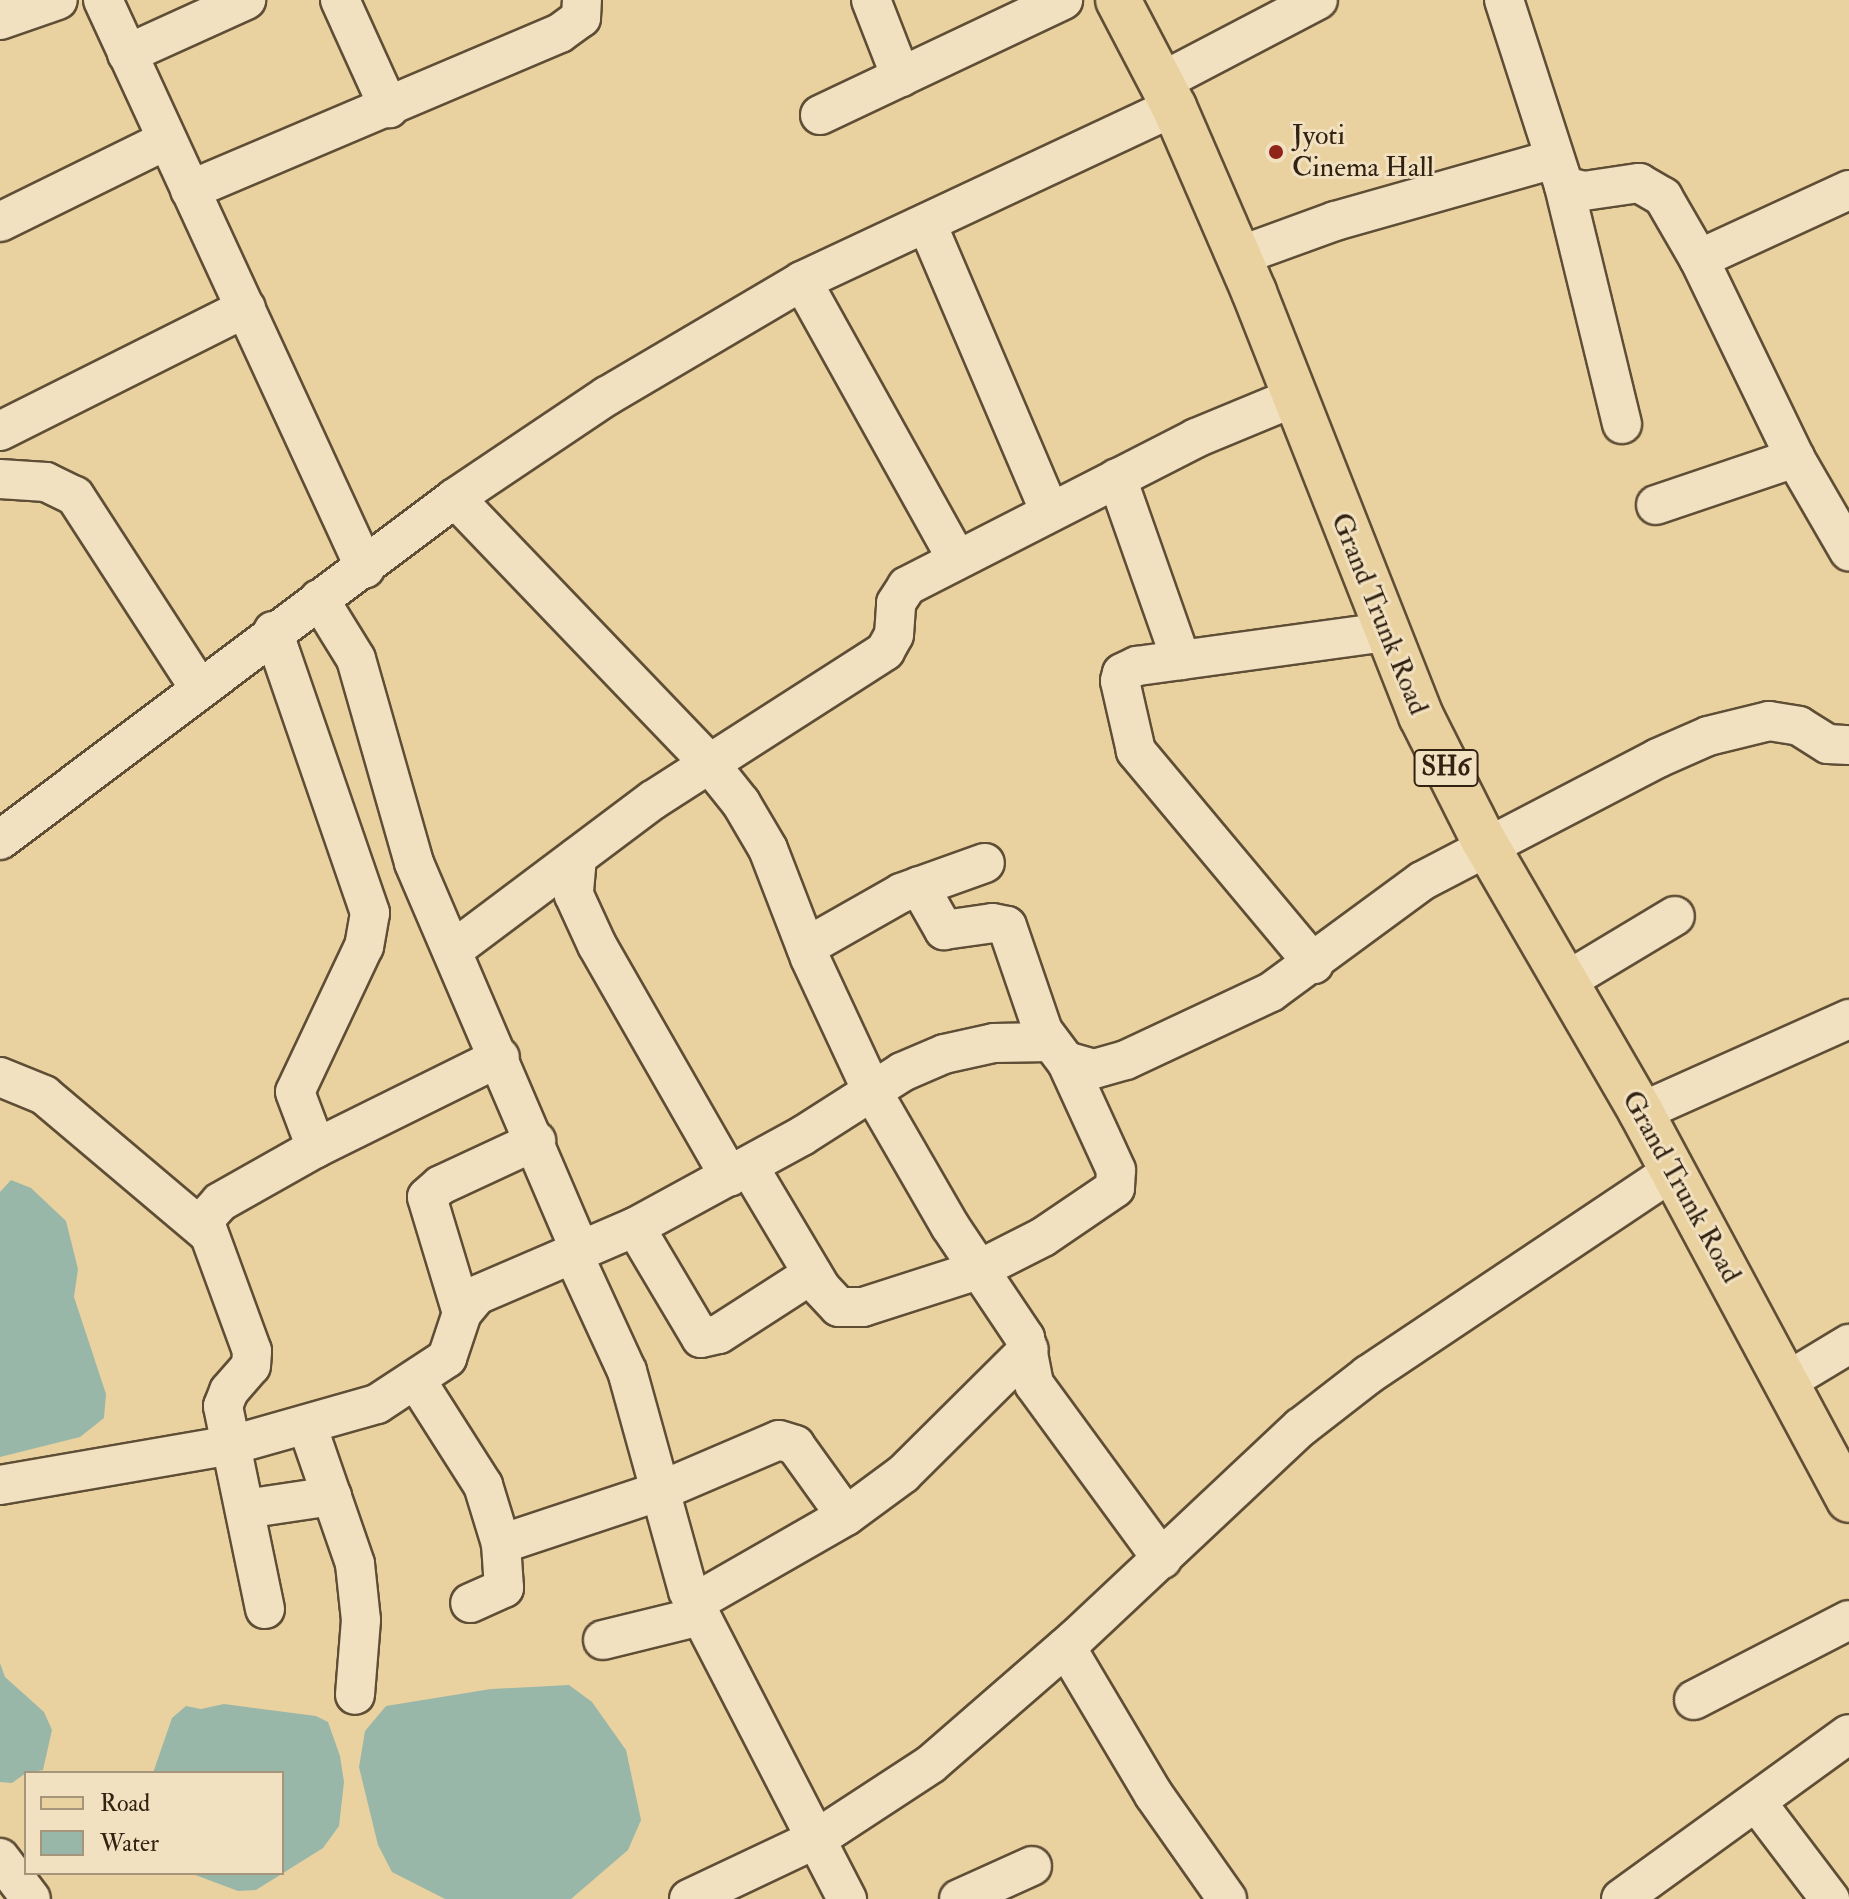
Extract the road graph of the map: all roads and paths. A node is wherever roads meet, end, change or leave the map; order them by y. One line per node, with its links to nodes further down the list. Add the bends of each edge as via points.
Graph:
1 (58, 0): 11 (street)
2 (103, 0): 12 (street)
3 (246, 0): 12 (street)
4 (340, 0): 15 (street)
5 (582, 0): 15 (street, via 581,18 560,33)
6 (871, 0): 13 (street)
7 (1063, 0): 13 (street)
8 (1118, 0): 14 (main road, Grand Trunk Road / SH6)
9 (1318, 0): 14 (street)
10 (1504, 0): 18 (street)
11 (0, 20)
12 (127, 54): 17 (street)
13 (901, 77): 16 (street)
14 (1167, 95): 22 (street); 23 (main road, Grand Trunk Road / SH6)
15 (389, 108): 19 (street)
16 (820, 115)
17 (167, 140): 19 (street); 21 (street)
18 (1559, 172): 23 (street, via 1335,221); 24 (street, via 1584,191 1639,183 1653,187); 28 (street)
19 (190, 190): 26 (street)
20 (1849, 190): 24 (street)
21 (0, 222)
22 (927, 224): 25 (street); 35 (street)
23 (1239, 256): 27 (main road, Grand Trunk Road / SH6)
24 (1699, 259): 30 (street)
25 (802, 281): 33 (street, via 607,396); 37 (street)
26 (246, 308): 29 (street); 38 (street)
27 (1295, 397): 31 (street); 41 (main road, Grand Trunk Road / SH6)
28 (1622, 424)
29 (0, 431)
30 (1795, 458): 34 (street); 36 (street)
31 (1117, 478): 35 (street); 42 (street)
32 (0, 479): 43 (street, via 46,482 75,496)
33 (455, 498): 38 (street); 45 (street)
34 (1656, 505)
35 (1050, 512): 37 (street)
36 (1849, 551)
37 (957, 559): 45 (street, via 899,594 894,635 885,651)
38 (365, 568): 39 (street)
39 (319, 599): 40 (street); 53 (street, via 356,659 414,863)
40 (273, 631): 43 (street); 63 (street, via 370,913 364,946 295,1092)
41 (1384, 632): 42 (street); 47 (main road, Grand Trunk Road / SH6)
42 (1181, 660): 54 (street, via 1122,673 1127,727 1136,751)
43 (199, 688): 46 (street)
44 (1849, 745): 47 (street, via 1828,744 1785,722 1750,723 1658,758)
45 (709, 763): 48 (street); 52 (street, via 768,849)
46 (0, 840)
47 (1487, 846): 54 (street, via 1403,893); 55 (main road, Grand Trunk Road / SH6)
48 (577, 857): 53 (street); 65 (street, via 574,895 597,945)
49 (985, 863): 50 (street)
50 (919, 886): 52 (street); 57 (street, via 944,930 993,923 1011,931)
51 (1675, 916): 55 (street)
52 (806, 947): 60 (street)
53 (453, 950): 58 (street)
54 (1314, 964): 57 (street, via 1215,1021 1126,1060 1094,1069)
55 (1565, 982): 61 (main road, Grand Trunk Road / SH6)
56 (1849, 1019): 61 (street)
57 (1058, 1052): 60 (street, via 973,1046 944,1054); 69 (street, via 1116,1170 1115,1188 1043,1237)
58 (500, 1057): 62 (street); 63 (street)
59 (0, 1077): 67 (street, via 44,1095)
60 (872, 1091): 65 (street); 69 (street)
61 (1641, 1112): 64 (main road, Grand Trunk Road / SH6)
62 (536, 1141): 68 (street); 71 (street, via 441,1185 427,1197)
63 (316, 1148): 67 (street, via 220,1202 204,1220)
64 (1673, 1171): 75 (main road, Grand Trunk Road / SH6); 85 (street, via 1368,1375 1301,1427)
65 (740, 1172): 66 (street); 70 (street)
66 (635, 1227): 68 (street); 70 (street, via 701,1338 719,1334)
67 (206, 1232): 77 (street, via 252,1351 251,1366 225,1398)
68 (578, 1254): 71 (street, via 477,1295); 79 (street, via 627,1371)
69 (978, 1270): 70 (street, via 847,1310 832,1301); 73 (street)
70 (812, 1274)
71 (462, 1313): 74 (street, via 447,1358)
72 (1849, 1344): 75 (street)
73 (1029, 1349): 83 (street, via 926,1454); 85 (street, via 1041,1395)
74 (416, 1380): 76 (street, via 377,1404); 84 (street, via 479,1478)
75 (1786, 1382): 81 (main road, Grand Trunk Road / SH6)
76 (307, 1425): 77 (street); 80 (street)
77 (232, 1445): 78 (street); 82 (street)
78 (0, 1485)
79 (660, 1491): 83 (street, via 787,1440); 84 (street); 88 (street)
80 (332, 1496): 82 (street); 92 (street, via 359,1587)
81 (1849, 1500)
82 (245, 1509): 87 (street)
83 (846, 1516): 88 (street)
84 (501, 1544): 86 (street, via 504,1588)
85 (1162, 1559): 91 (street)
86 (470, 1603)
87 (265, 1609)
88 (697, 1609): 90 (street); 96 (street)
89 (1849, 1620): 93 (street)
90 (603, 1640)
91 (1066, 1647): 96 (street, via 931,1764); 101 (street, via 1154,1795)
92 (355, 1695)
93 (1694, 1700)
94 (1849, 1734): 95 (street)
95 (1757, 1803): 102 (street); 103 (street)
96 (818, 1838): 98 (street); 99 (street)
97 (1032, 1866): 100 (street)
98 (689, 1899)
99 (847, 1899)
100 (959, 1899)
101 (1227, 1899)
102 (1621, 1899)
103 (1830, 1899)

